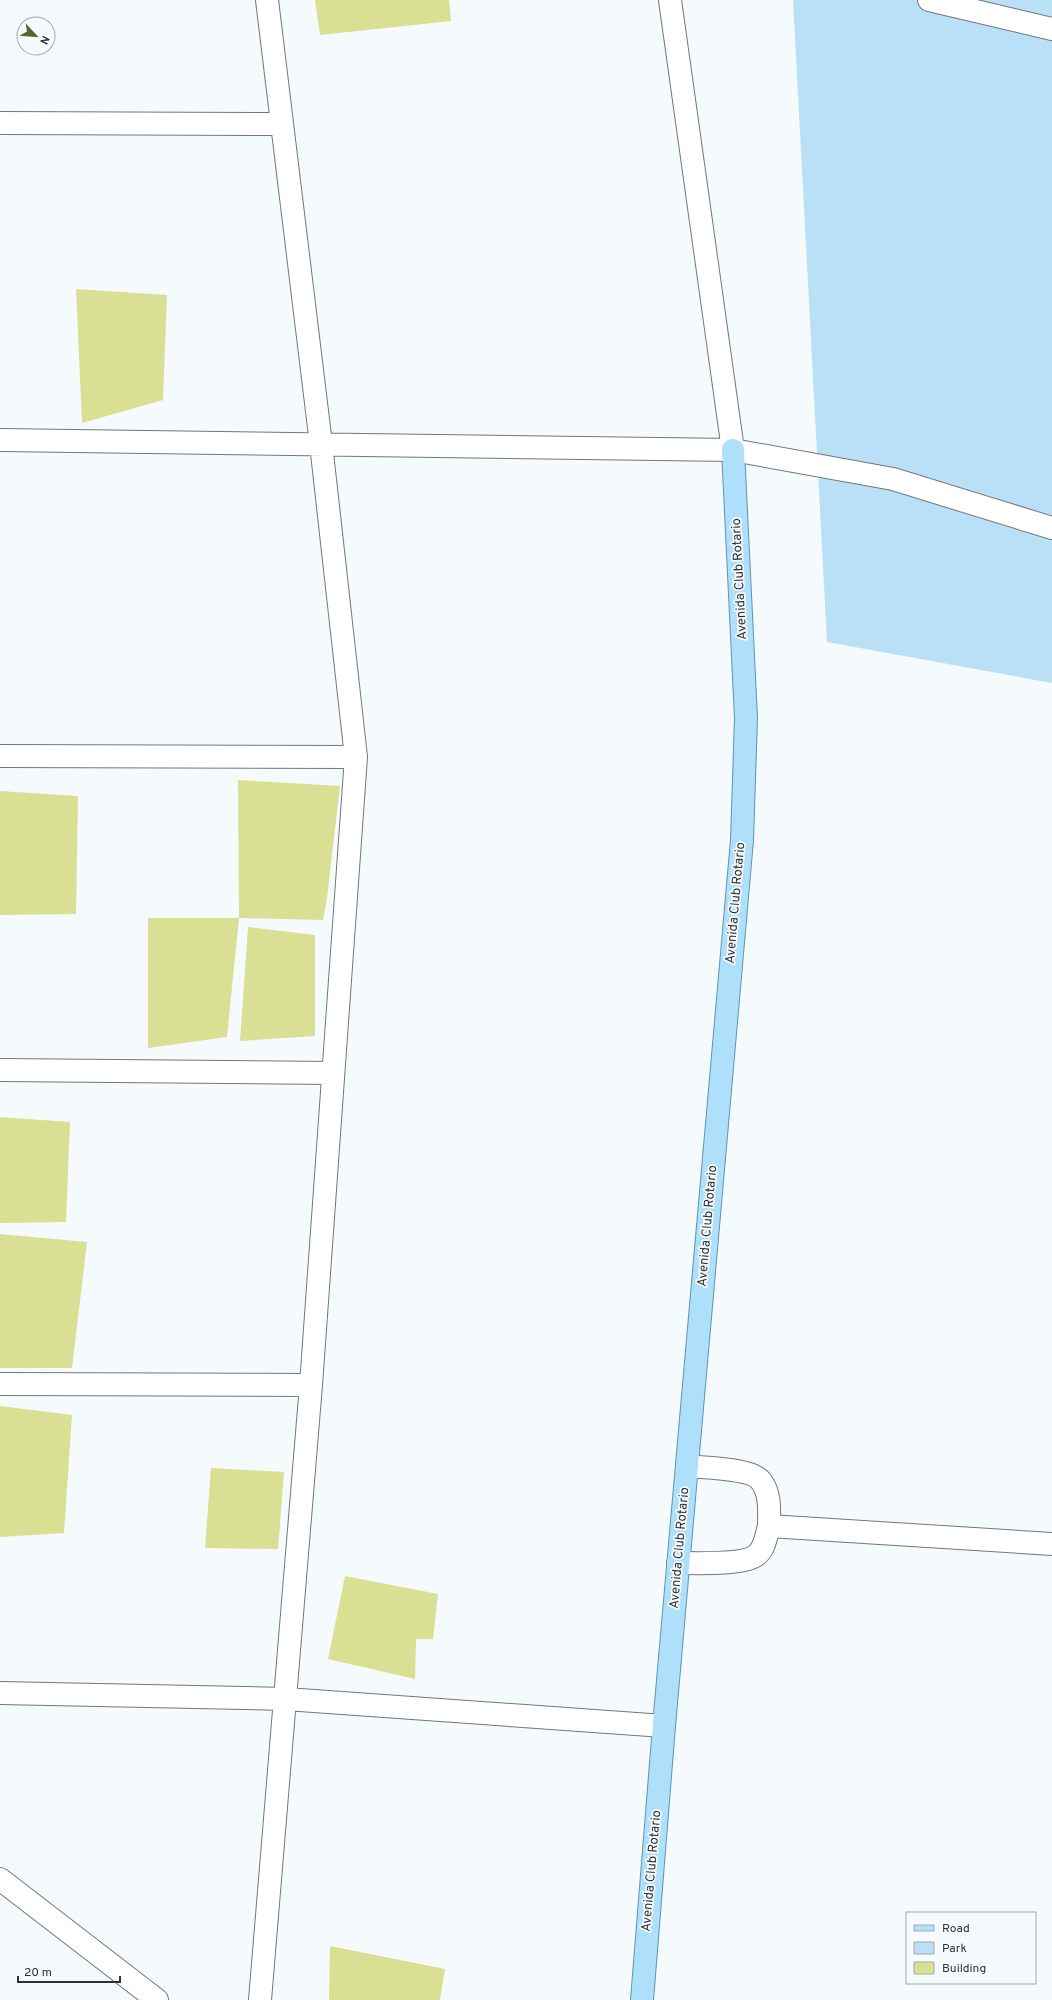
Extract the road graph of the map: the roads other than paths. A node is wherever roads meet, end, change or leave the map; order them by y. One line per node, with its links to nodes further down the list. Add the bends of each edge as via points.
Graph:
1 (267, 0): 6 (street)
2 (670, 0): 9 (street)
3 (929, 0): 4 (street)
4 (1052, 29)
5 (0, 123): 6 (street)
6 (282, 124): 8 (street)
7 (0, 440): 8 (street)
8 (321, 444): 9 (street); 12 (street)
9 (733, 450): 10 (street, via 893,479); 17 (main road, Avenida Club Rotario, via 746,718 742,840)
10 (1052, 528)
11 (0, 756): 12 (street)
12 (356, 757): 14 (street)
13 (0, 1070): 14 (street)
14 (333, 1073): 16 (street)
15 (0, 1384): 16 (street)
16 (311, 1385): 22 (street)
17 (687, 1466): 18 (street, via 748,1473 761,1480 769,1498); 20 (main road, Avenida Club Rotario)
18 (769, 1526): 19 (street); 20 (street, via 763,1546 755,1556 740,1561)
19 (1052, 1544)
20 (678, 1563): 23 (main road, Avenida Club Rotario)
21 (0, 1693): 22 (street)
22 (286, 1698): 23 (street); 26 (street)
23 (664, 1726): 27 (main road, Avenida Club Rotario)
24 (0, 1879): 25 (street)
25 (157, 2000)
26 (260, 2000)
27 (642, 2000)

